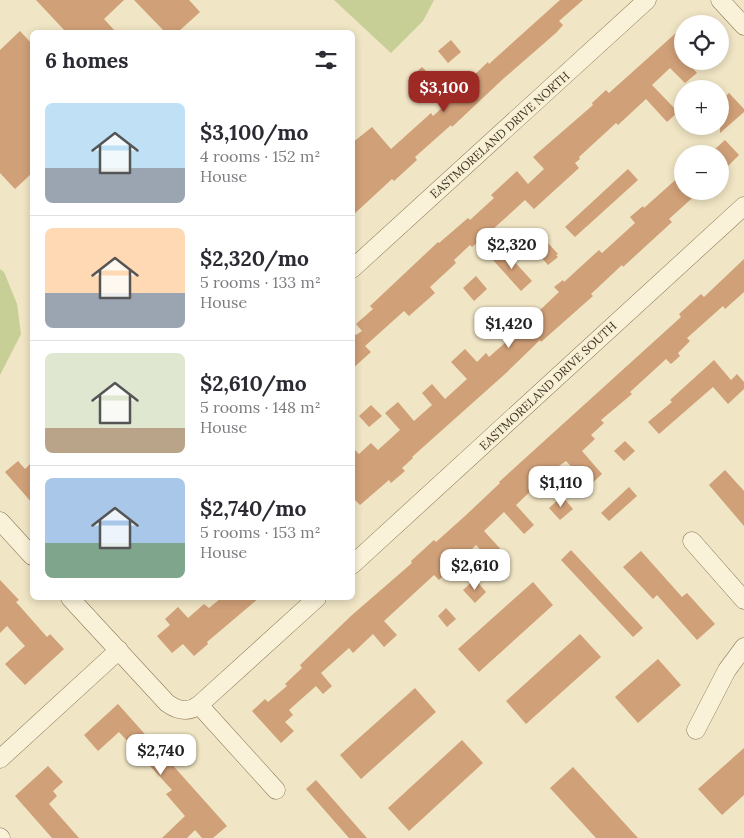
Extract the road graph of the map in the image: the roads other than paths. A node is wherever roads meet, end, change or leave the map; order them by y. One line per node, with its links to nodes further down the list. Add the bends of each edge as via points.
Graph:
1 (647, 0): 5 (street, EASTMORELAND DRIVE NORTH)
2 (720, 0): 3 (street)
3 (744, 26)
4 (744, 206): 9 (street, EASTMORELAND DRIVE SOUTH)
5 (355, 266)
6 (0, 521): 8 (street)
7 (692, 542): 12 (street)
8 (30, 554)
9 (355, 562)
10 (72, 600): 14 (street)
11 (315, 600): 15 (street)
12 (744, 600)
13 (744, 647): 16 (street, via 727,670)
14 (118, 650): 15 (street, via 172,707 184,711); 17 (street)
15 (199, 705): 18 (street)
16 (696, 730)
17 (0, 759)
18 (276, 790)

